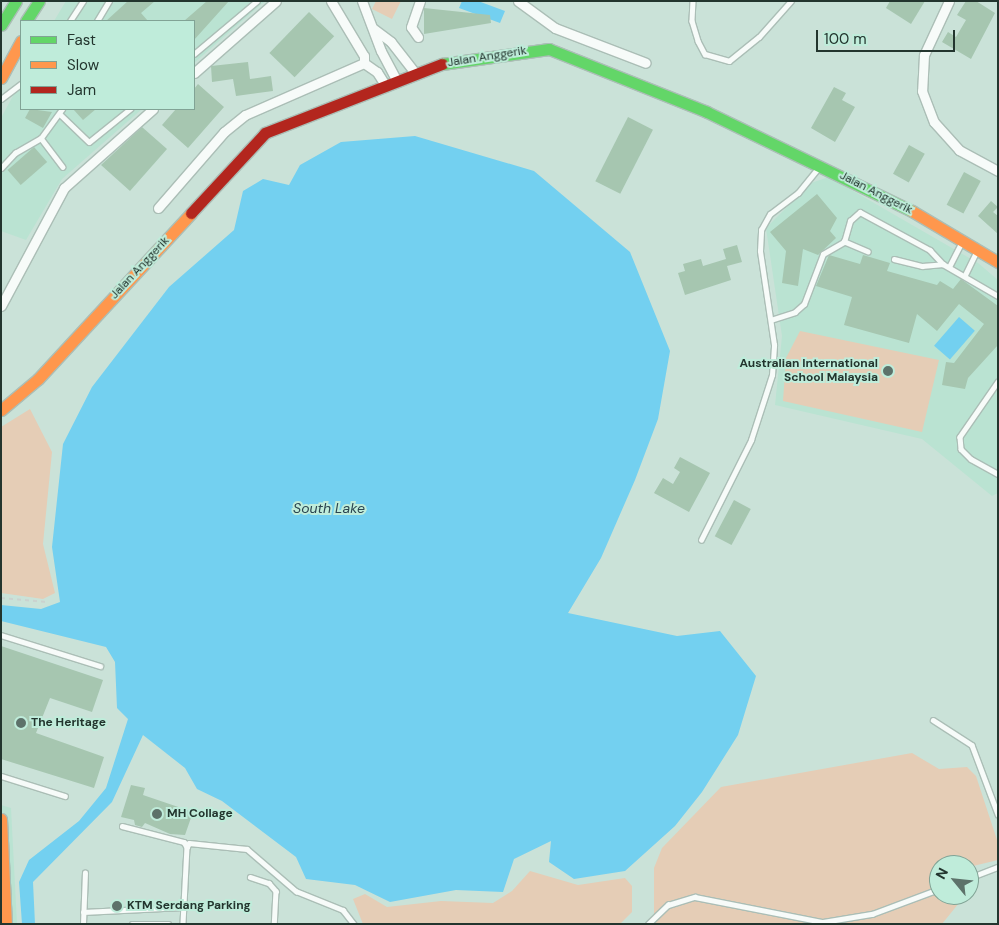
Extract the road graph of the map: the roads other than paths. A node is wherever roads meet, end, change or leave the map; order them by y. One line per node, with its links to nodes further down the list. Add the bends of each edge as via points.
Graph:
1 (4, 1): 16 (main road)
2 (16, 1): 21 (main road)
3 (39, 1): 17 (main road)
4 (46, 1): 18 (main road)
5 (83, 1): 19 (lane)
6 (109, 1): 20 (lane)
7 (257, 1): 26 (lane)
8 (276, 1): 30 (street)
9 (331, 1): 29 (street, via 364,56)
10 (362, 1): 22 (street)
11 (420, 1): 24 (street, via 411,27)
12 (518, 1): 28 (street, via 555,28)
13 (693, 1): 14 (lane, via 692,21 705,54 729,61 759,37)
14 (791, 1)
15 (949, 1): 45 (street, via 924,55 922,91 934,122 959,150)
16 (1, 4)
17 (27, 20)
18 (35, 20)
19 (71, 20)
20 (98, 20)
21 (1, 25)
22 (374, 29): 31 (street, via 391,42); 33 (street)
23 (20, 30): 27 (main road)
24 (418, 37)
25 (20, 44): 32 (main road)
26 (195, 53)
27 (1, 59)
28 (646, 63)
29 (364, 64): 35 (street, via 378,72); 46 (street, via 245,115 224,132)
30 (195, 72)
31 (415, 73): 33 (main road, Jalan Anggerik); 42 (main road, Jalan Anggerik, via 448,62 549,50 707,112)
32 (1, 78)
33 (397, 81): 35 (main road, Jalan Anggerik)
34 (20, 85): 36 (lane)
35 (385, 85): 60 (main road, Jalan Anggerik, via 265,133 38,379)
36 (1, 99)
37 (62, 110): 40 (lane)
38 (129, 110): 40 (lane, via 89,142)
39 (152, 110): 57 (street, via 64,188)
40 (60, 114): 41 (lane)
41 (41, 138): 43 (lane); 44 (lane, via 15,153)
42 (819, 165): 47 (main road, Jalan Anggerik); 58 (lane, via 810,181 770,214 760,230 760,251)
43 (63, 167)
44 (1, 168)
45 (998, 171)
46 (158, 208)
47 (963, 240): 49 (main road, Jalan Anggerik); 54 (lane)
48 (844, 242): 50 (lane); 53 (lane, via 850,221 860,212 930,250); 58 (lane, via 823,254 804,304 795,312)
49 (978, 249): 52 (main road, Jalan Anggerik); 55 (lane)
50 (868, 252)
51 (894, 259): 53 (lane, via 922,266)
52 (998, 262)
53 (943, 264): 54 (lane)
54 (949, 267): 55 (lane)
55 (965, 275): 56 (lane)
56 (998, 296)
57 (1, 306)
58 (771, 320): 62 (lane, via 774,345 763,409)
59 (998, 382): 61 (lane, via 960,437 961,449 971,459)
60 (1, 410)
61 (998, 474)
62 (701, 540)
63 (1, 635): 64 (lane)
64 (100, 666)
65 (932, 720): 68 (lane, via 972,745)
66 (1, 776): 67 (lane)
67 (65, 796)
68 (998, 814)
69 (1, 819): 79 (main road)
70 (122, 826): 71 (lane, via 170,837 184,842)
71 (187, 847): 77 (lane); 85 (lane, via 189,843 247,849 296,891 343,910)
72 (998, 867): 74 (lane)
73 (85, 873): 78 (lane)
74 (979, 874)
75 (250, 877): 84 (lane, via 263,880 276,891)
76 (929, 893): 86 (lane, via 872,914 823,922 695,897 668,905)
77 (183, 907): 78 (lane); 83 (lane)
78 (83, 912): 80 (lane)
79 (6, 924)
80 (83, 924)
81 (132, 924): 82 (lane)
82 (169, 924)
83 (183, 924)
84 (274, 924)
85 (354, 924)
86 (648, 924)

